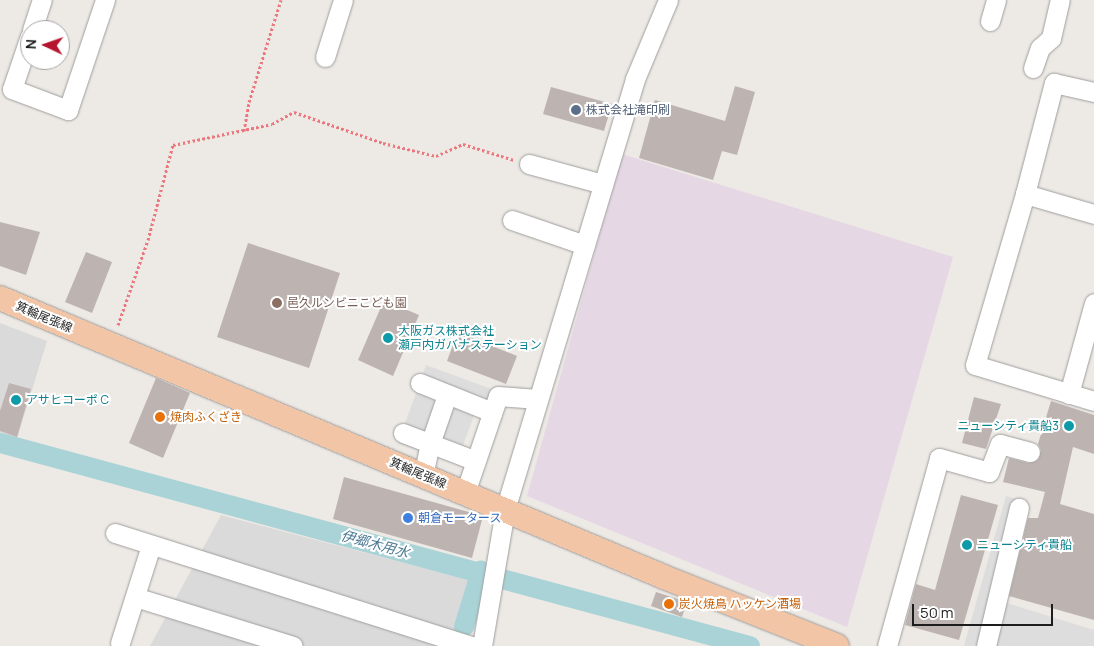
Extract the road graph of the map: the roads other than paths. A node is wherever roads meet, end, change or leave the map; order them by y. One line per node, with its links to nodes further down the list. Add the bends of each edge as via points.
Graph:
1 (42, 0): 7 (street)
2 (104, 0): 10 (street, via 68,110 12,89)
3 (343, 0): 9 (street)
4 (668, 0): 14 (street, via 635,78)
5 (996, 0): 8 (street)
6 (1060, 0): 11 (street, via 1051,38 1040,48)
7 (35, 20)
8 (990, 21)
9 (325, 57)
10 (20, 65)
11 (1033, 68)
12 (1094, 92): 15 (street, via 1054,83)
13 (529, 164): 14 (street)
14 (603, 184): 18 (street)
15 (1025, 194): 16 (street); 22 (street, via 975,365)
16 (1094, 214)
17 (512, 220): 18 (street)
18 (585, 245): 24 (street)
19 (0, 298): 31 (main road, 箕輪尾張線)
20 (1094, 303): 22 (street)
21 (420, 383): 23 (street)
22 (1069, 394): 25 (street)
23 (447, 395): 26 (street); 28 (street)
24 (538, 400): 26 (street, via 498,396); 34 (street)
25 (1094, 401)
26 (492, 412): 30 (street)
27 (403, 433): 28 (street)
28 (430, 444): 30 (street); 31 (street)
29 (1030, 452): 43 (street, via 1000,444 989,472 939,458)
30 (476, 461): 32 (street)
31 (423, 476): 32 (main road, 箕輪尾張線)
32 (465, 493): 34 (main road, 箕輪尾張線)
33 (1019, 508): 44 (street)
34 (505, 510): 41 (street); 42 (main road, 箕輪尾張線)
35 (115, 533): 36 (street)
36 (152, 545): 37 (street); 40 (street)
37 (135, 598): 38 (street); 39 (street)
38 (120, 643)
39 (293, 646)
40 (472, 646)
41 (482, 646)
42 (837, 646)
43 (888, 646)
44 (986, 646)

